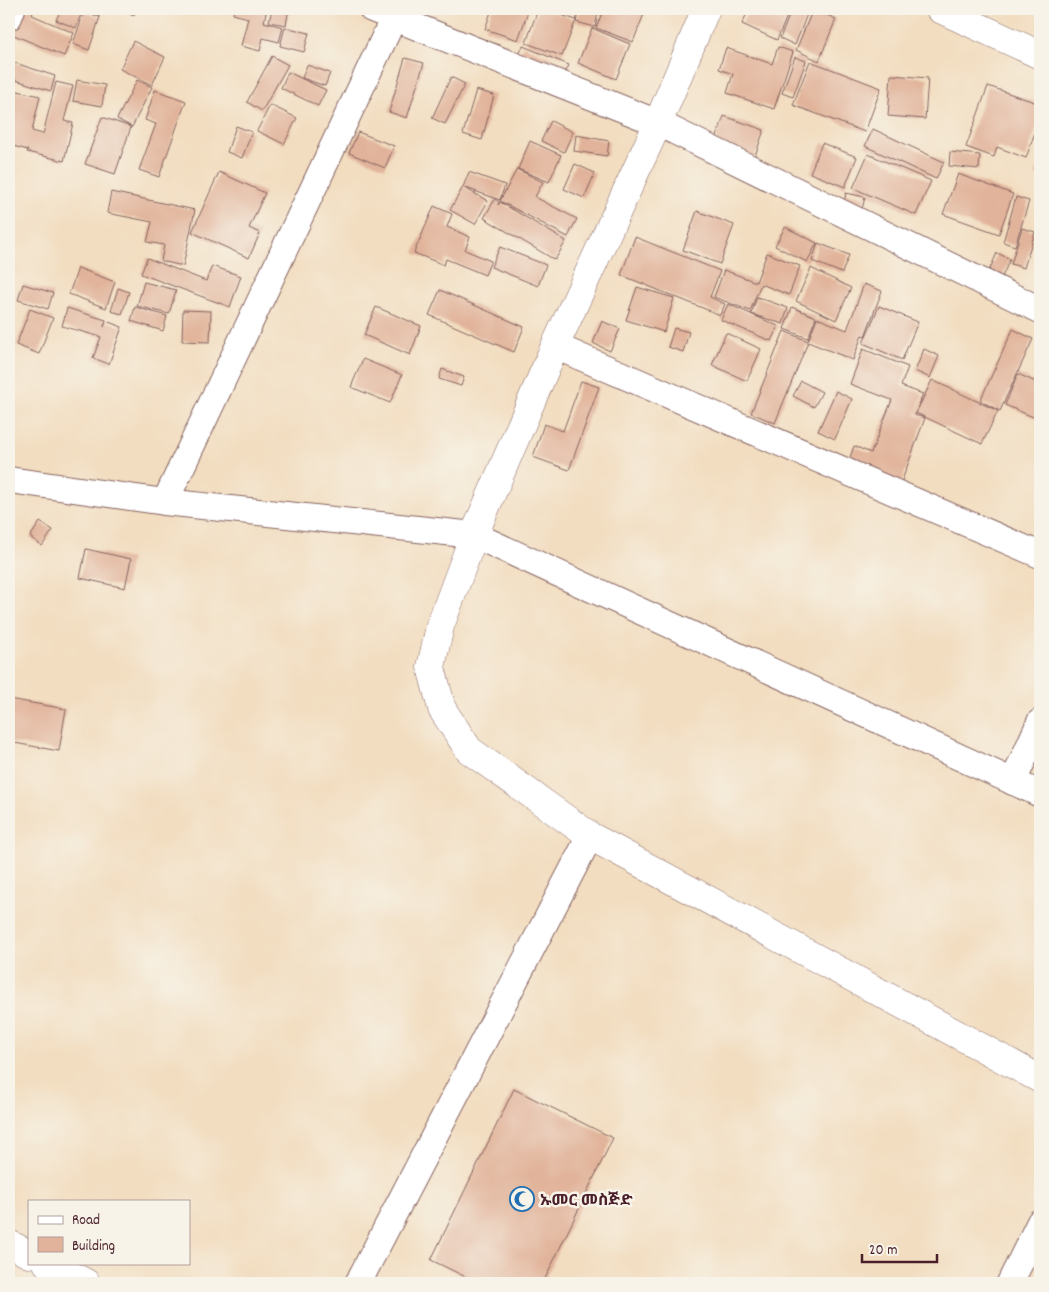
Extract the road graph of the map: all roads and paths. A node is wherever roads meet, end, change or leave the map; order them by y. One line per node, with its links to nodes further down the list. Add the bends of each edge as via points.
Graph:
1 (12, 9): 5 (street)
2 (706, 9): 7 (street)
3 (940, 9): 6 (street)
4 (388, 12): 7 (street); 11 (street)
5 (9, 17)
6 (1040, 55)
7 (658, 123): 8 (street); 9 (street)
8 (1040, 310)
9 (555, 346): 12 (street); 13 (street)
10 (9, 480): 11 (street)
11 (165, 502): 12 (street)
12 (474, 535): 15 (street); 17 (street, via 440,626 431,667 442,709 469,750)
13 (1040, 555)
14 (1040, 722): 15 (street)
15 (1013, 782): 16 (street)
16 (1040, 794)
17 (590, 836): 18 (street); 24 (street)
18 (1040, 1079)
19 (1040, 1222): 25 (street)
20 (9, 1244): 21 (street)
21 (28, 1254)
22 (49, 1264): 23 (street)
23 (86, 1283)
24 (358, 1283)
25 (1010, 1283)

